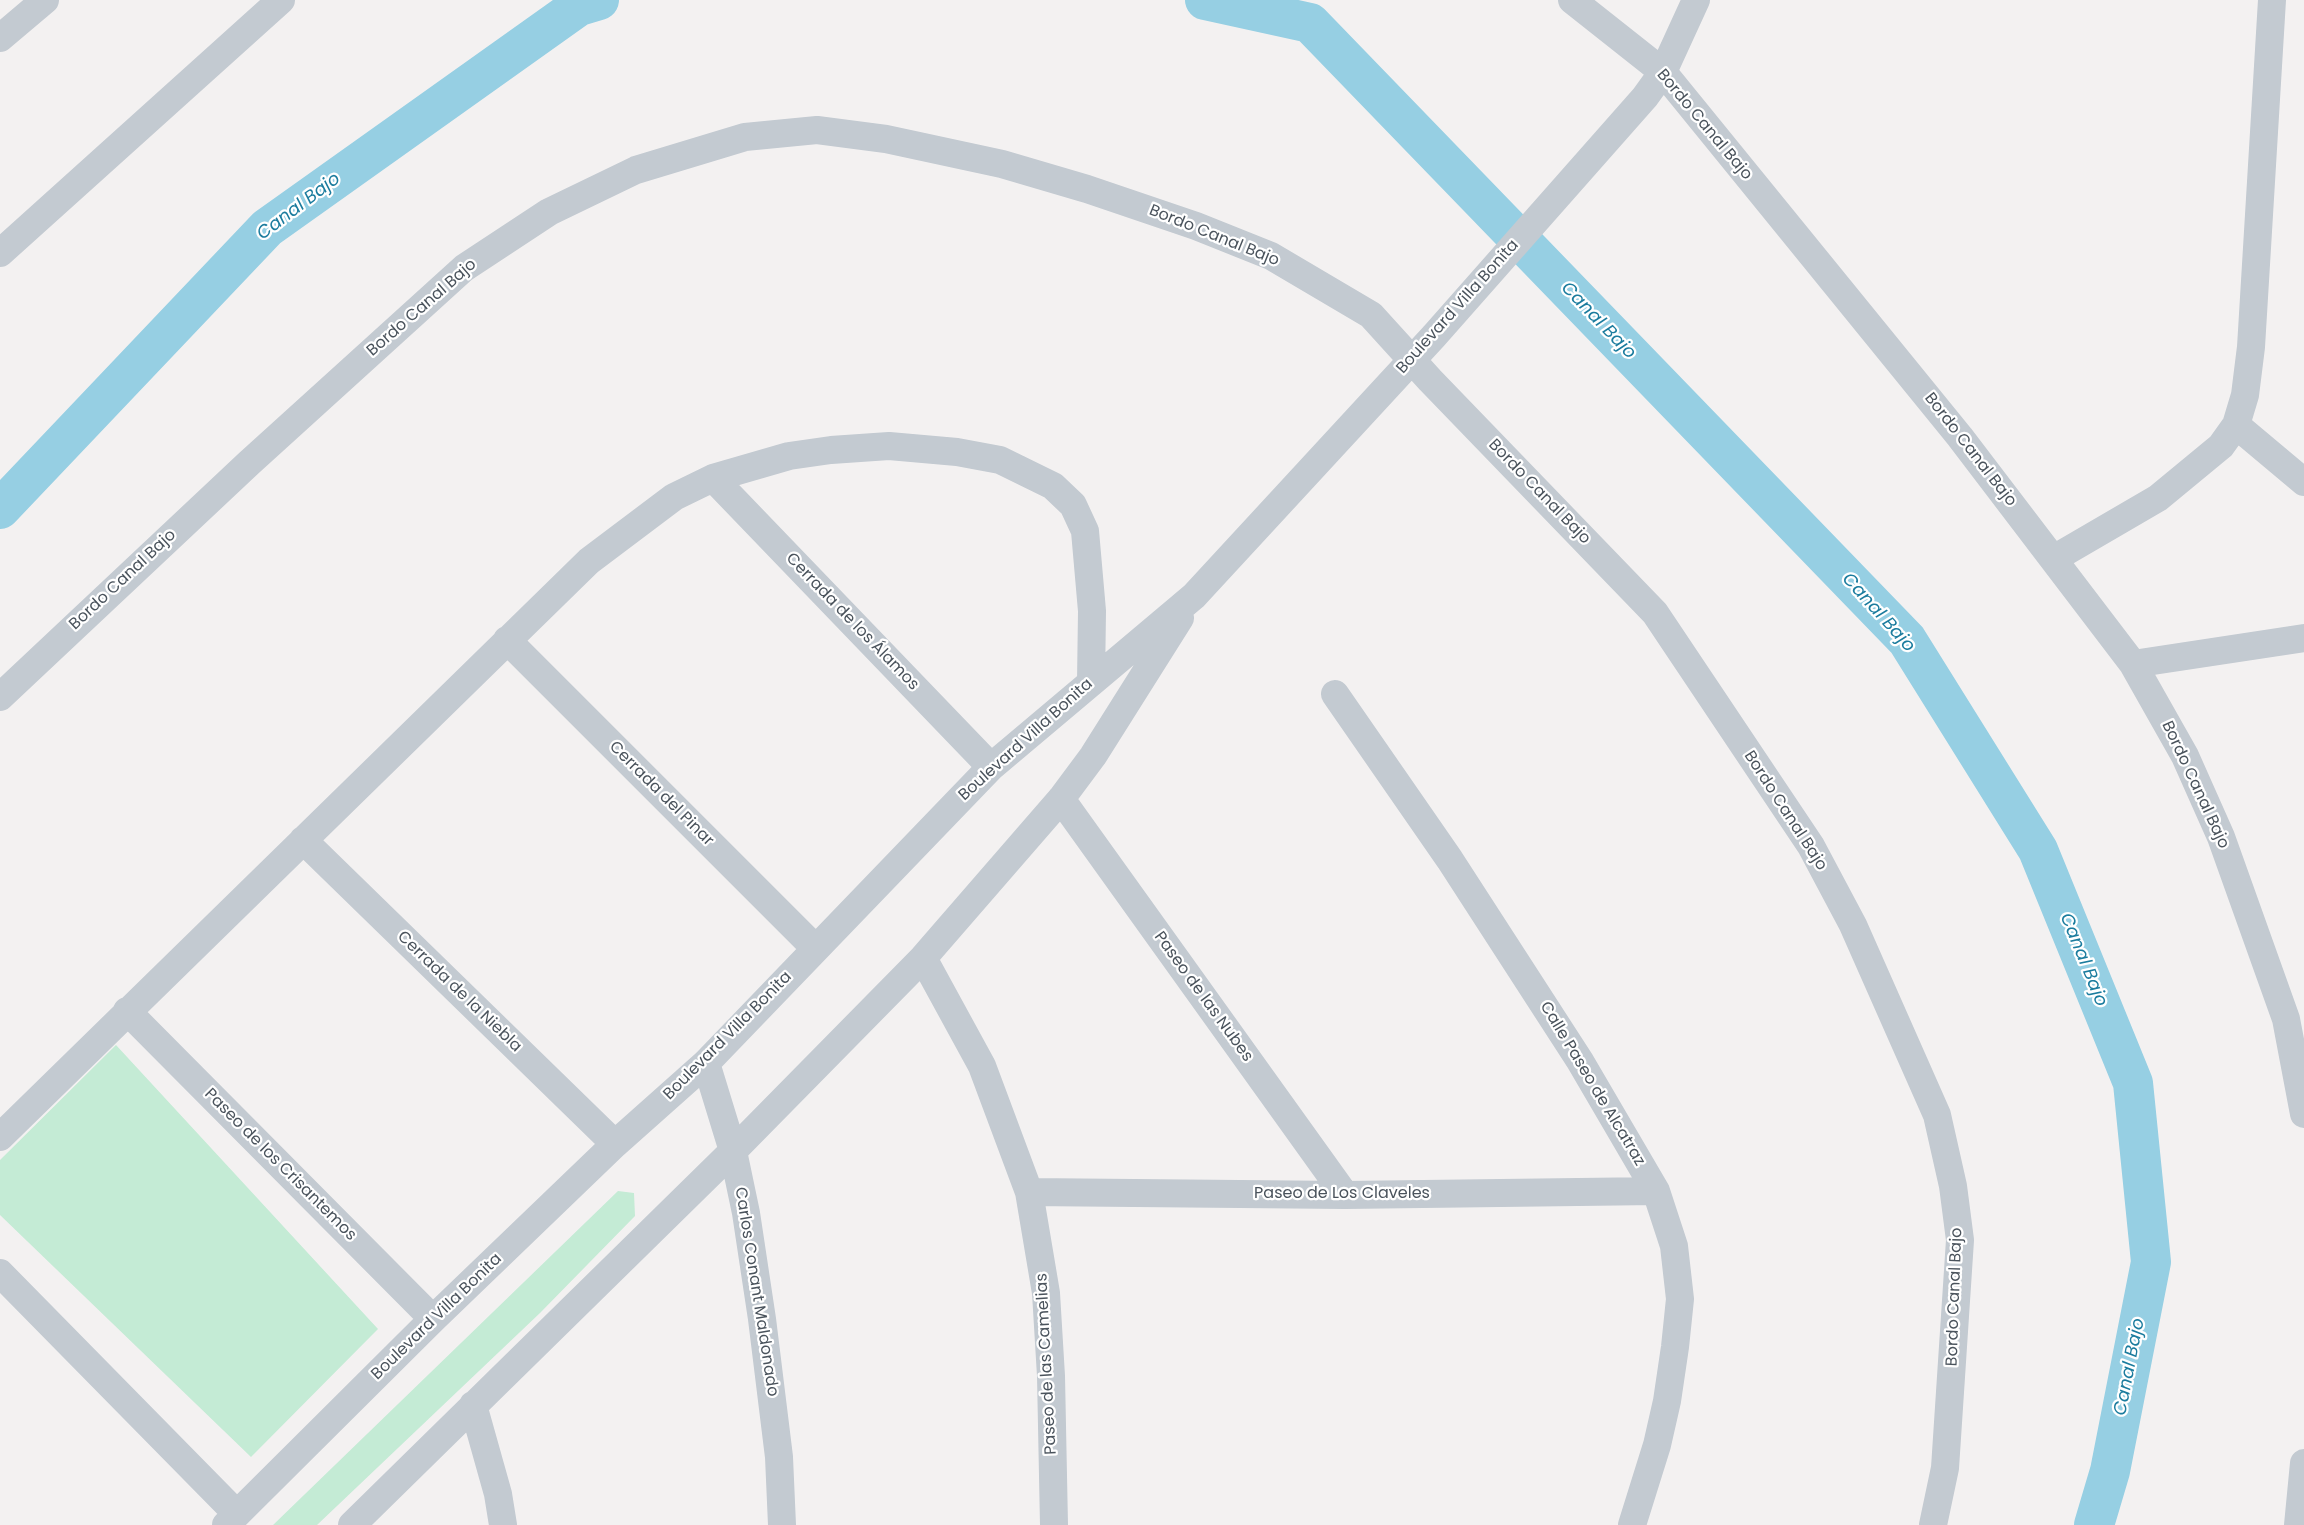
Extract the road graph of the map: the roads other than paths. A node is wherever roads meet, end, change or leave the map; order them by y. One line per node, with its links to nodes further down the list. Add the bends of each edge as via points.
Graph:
1 (45, 0): 6 (street)
2 (281, 0): 8 (street)
3 (1572, 0): 7 (street, Bordo Canal Bajo)
4 (1696, 0): 7 (street, Boulevard Villa Bonita)
5 (2272, 0): 10 (street, via 2251,347 2245,395)
6 (0, 38)
7 (1663, 72): 9 (street, Boulevard Villa Bonita, via 1645,97); 13 (street, Bordo Canal Bajo)
8 (0, 253)
9 (1411, 359): 14 (street, Boulevard Villa Bonita); 20 (street, Bordo Canal Bajo, via 1371,315 1271,256 1186,222 1002,164 886,139 817,130 745,137 636,170 549,212 464,268 249,463); 45 (street, Bordo Canal Bajo, via 1655,613 1811,846 1854,925 1937,1115 1954,1186 1960,1240 1945,1468)
10 (2236, 426): 12 (street); 13 (street, via 2221,446 2158,498)
11 (713, 478): 16 (street, via 674,497 626,531 589,561); 18 (street, via 789,456 889,446 957,452 1000,460 1053,486 1073,504 1085,531 1092,612); 21 (street, Cerrada de los Álamos)
12 (2304, 482)
13 (2055, 558): 17 (street, Bordo Canal Bajo)
14 (1194, 596): 18 (street, Boulevard Villa Bonita); 22 (street, Boulevard Villa Bonita, via 1093,756)
15 (2304, 638): 17 (street)
16 (507, 640): 23 (street); 24 (street, Cerrada del Pinar)
17 (2133, 664): 28 (street, Bordo Canal Bajo, via 2185,756 2221,837 2286,1018)
18 (1091, 682): 21 (street, Boulevard Villa Bonita)
19 (1336, 694): 32 (street, Calle Paseo de Alcatraz, via 1450,860 1575,1052)
20 (0, 697)
21 (991, 767): 24 (street, Boulevard Villa Bonita)
22 (1061, 799): 25 (street, Boulevard Villa Bonita); 34 (street, Paseo de las Nubes)
23 (303, 840): 26 (street); 30 (street, Cerrada de la Niebla)
24 (815, 948): 27 (street, Boulevard Villa Bonita)
25 (923, 958): 31 (street, Boulevard Villa Bonita); 33 (street, Paseo de las Camelias, via 982,1066)
26 (127, 1011): 29 (street); 36 (street, Paseo de los Crisantemos)
27 (706, 1062): 30 (street, Boulevard Villa Bonita); 31 (street, Carlos Conant Maldonado)
28 (2304, 1114)
29 (0, 1137)
30 (615, 1144): 36 (street, Boulevard Villa Bonita)
31 (733, 1150): 37 (street, Boulevard Villa Bonita); 42 (street, Carlos Conant Maldonado, via 762,1319 779,1457)
32 (1656, 1191): 34 (street, Paseo de Los Claveles); 44 (street, Calle Paseo de Alcatraz, via 1674,1246 1680,1299 1667,1400)
33 (1029, 1192): 34 (street, Paseo de Los Claveles); 43 (street, Paseo de las Camelias, via 1046,1292)
34 (1346, 1194)
35 (0, 1272): 39 (street)
36 (433, 1319): 39 (street, Boulevard Villa Bonita)
37 (473, 1405): 40 (street, Boulevard Villa Bonita); 41 (street, via 498,1494)
38 (2304, 1463): 46 (street)
39 (232, 1520)
40 (352, 1525)
41 (502, 1525)
42 (782, 1525)
43 (1054, 1525)
44 (1632, 1525)
45 (1933, 1525)
46 (2298, 1525)

